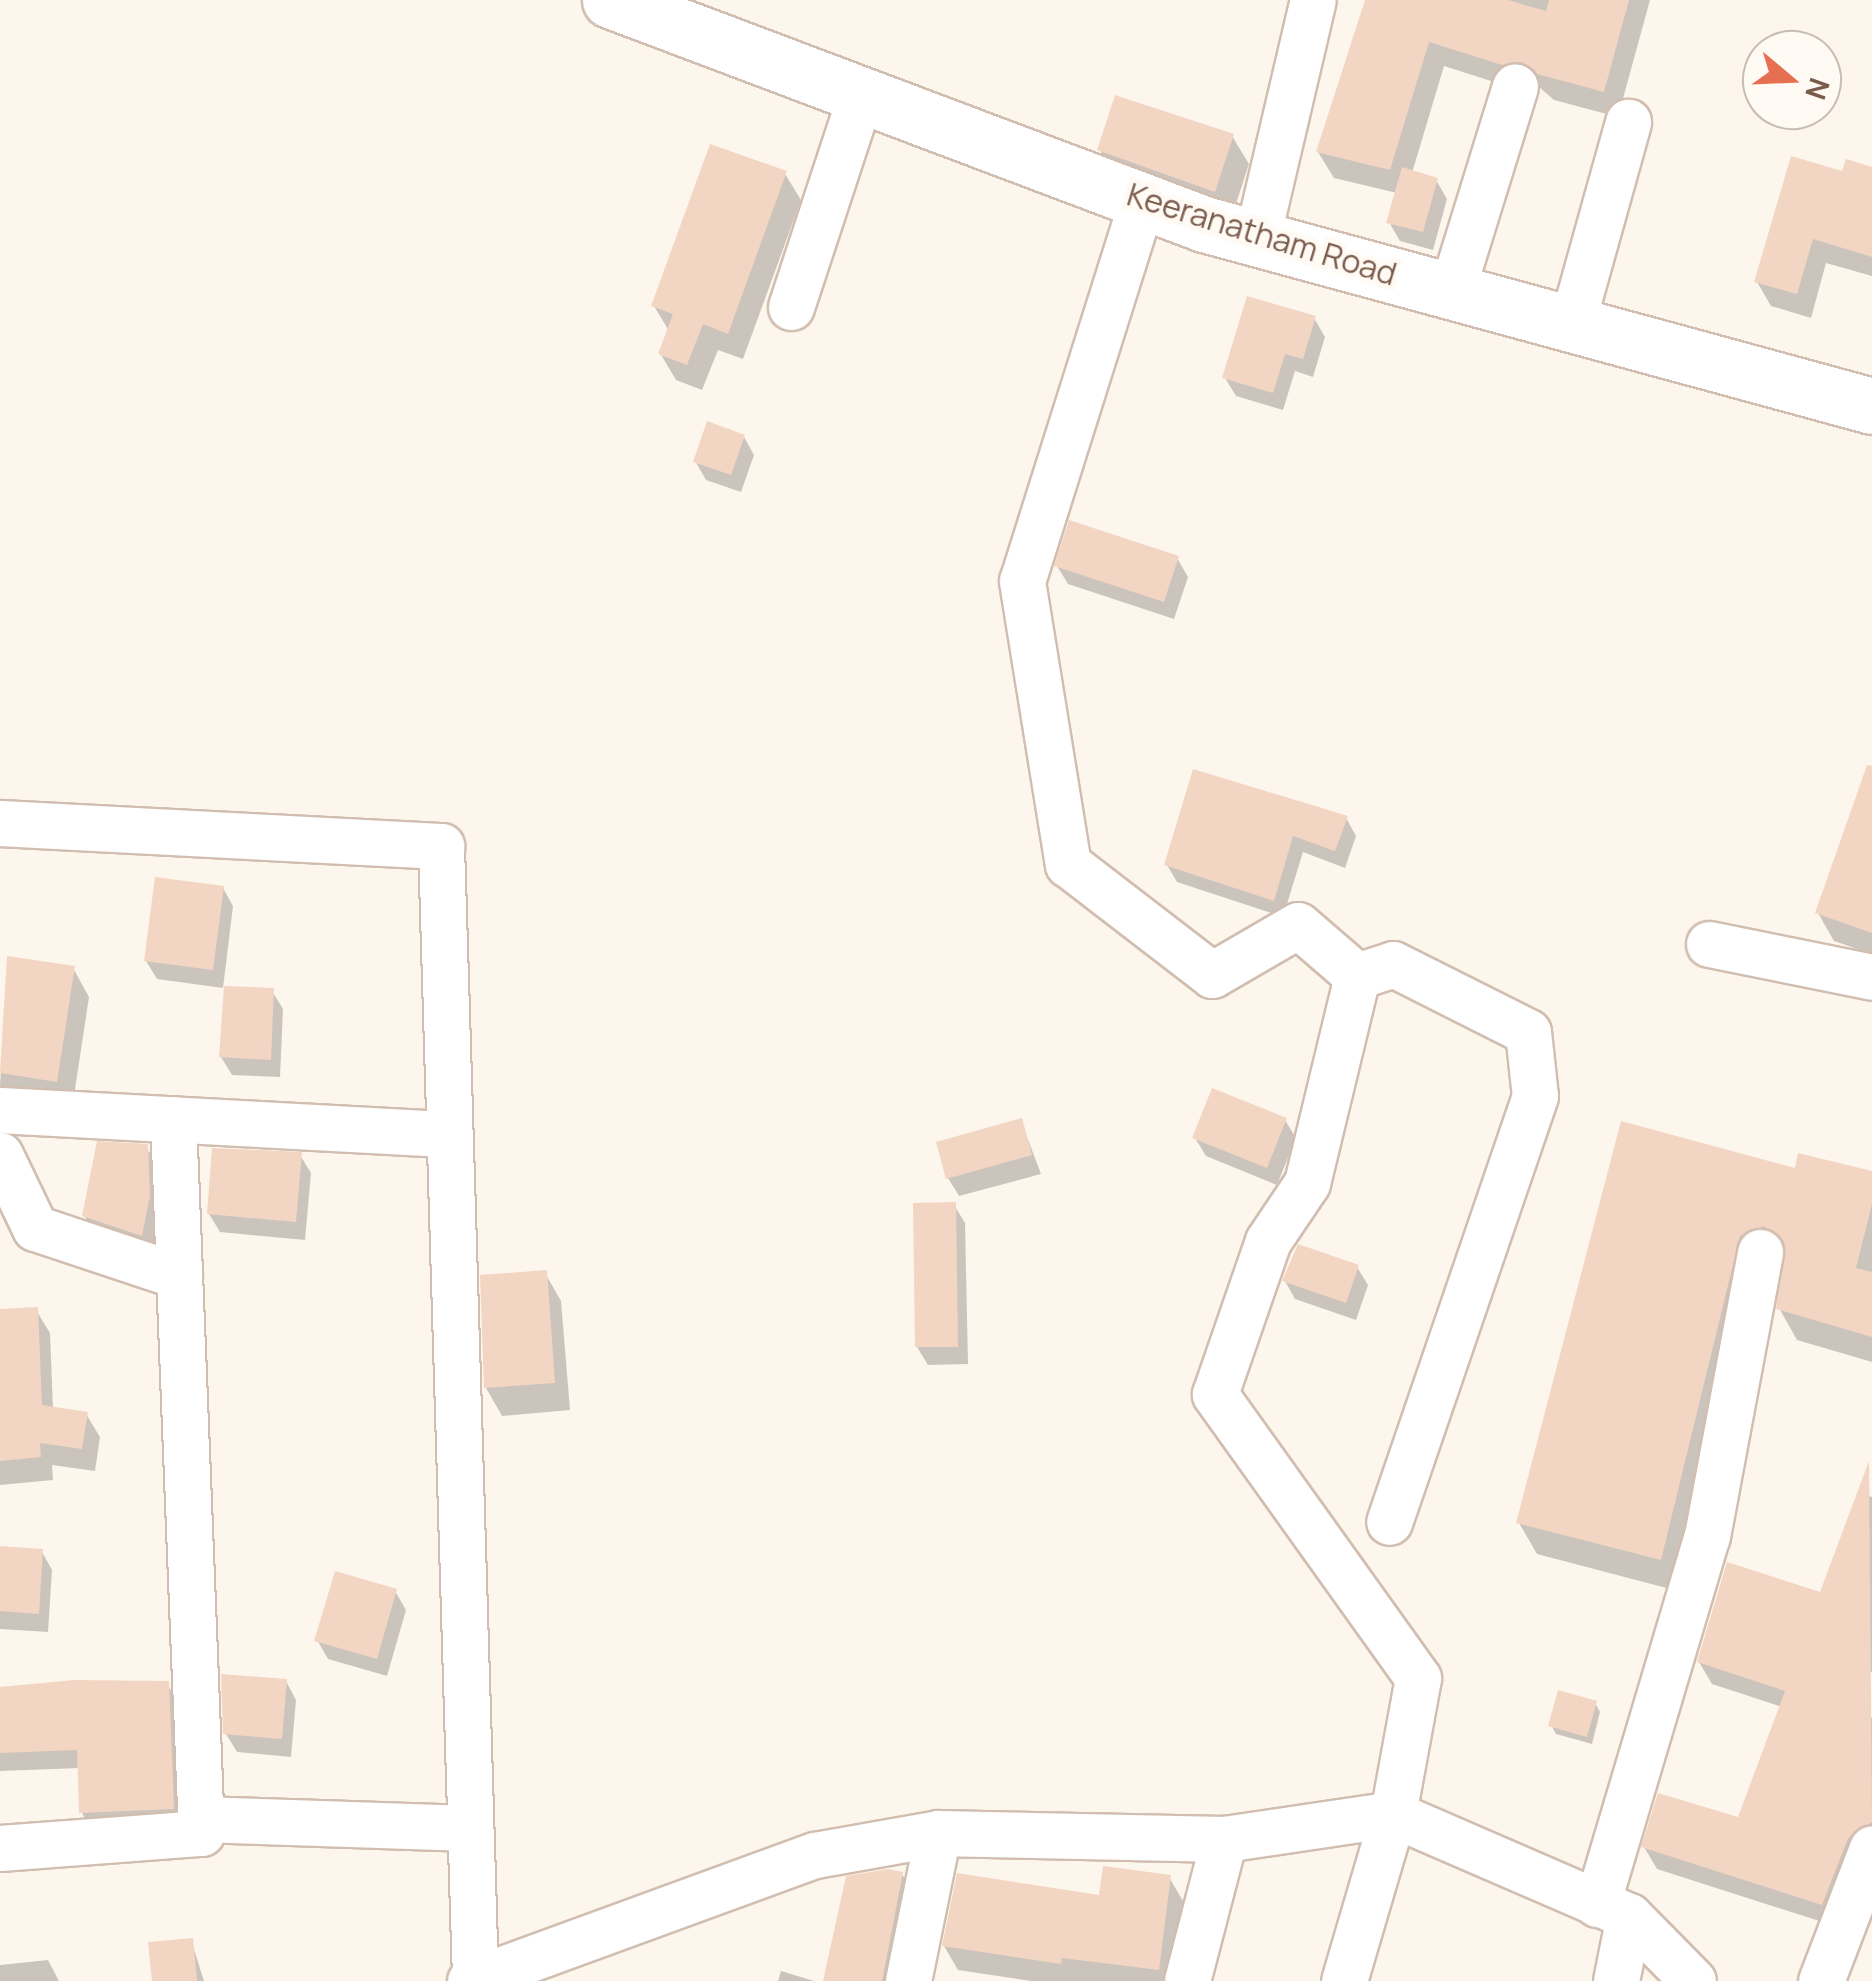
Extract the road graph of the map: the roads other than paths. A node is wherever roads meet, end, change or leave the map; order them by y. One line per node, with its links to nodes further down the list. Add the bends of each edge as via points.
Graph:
1 (1313, 0): 7 (street)
2 (639, 6): 4 (street, Keeranatham Road)
3 (1515, 86): 8 (street)
4 (860, 94): 6 (street, Keeranatham Road); 9 (street)
5 (1628, 122): 10 (street)
6 (1142, 200): 7 (street, Keeranatham Road); 14 (street, via 1022,581 1068,864 1212,974 1298,925)
7 (1257, 238): 8 (street, Keeranatham Road)
8 (1452, 290): 10 (street, Keeranatham Road)
9 (791, 307)
10 (1572, 323): 11 (street, Keeranatham Road)
11 (1872, 406)
12 (0, 823): 18 (street, via 441,846)
13 (1709, 944): 15 (street)
14 (1358, 976): 22 (street, via 1393,964 1528,1032 1535,1096); 23 (street, via 1307,1184 1268,1241 1215,1394 1418,1678)
15 (1872, 977)
16 (0, 1110): 17 (street)
17 (173, 1120): 18 (street); 21 (street)
18 (449, 1134): 25 (street)
19 (0, 1156): 21 (street, via 35,1228)
20 (1760, 1252): 30 (street, via 1708,1536)
21 (179, 1276): 24 (street)
22 (1389, 1522)
23 (1393, 1814): 27 (street); 30 (street); 34 (street)
24 (200, 1819): 25 (street); 28 (street, via 200,1833)
25 (470, 1828): 31 (street)
26 (938, 1834): 27 (street); 31 (street, via 815,1855); 32 (street)
27 (1224, 1839): 33 (street)
28 (0, 1848)
29 (1872, 1848): 37 (street)
30 (1613, 1910): 35 (street); 36 (street)
31 (472, 1980)
32 (908, 1981)
33 (1187, 1981)
34 (1344, 1981)
35 (1616, 1981)
36 (1693, 1981)
37 (1821, 1981)

